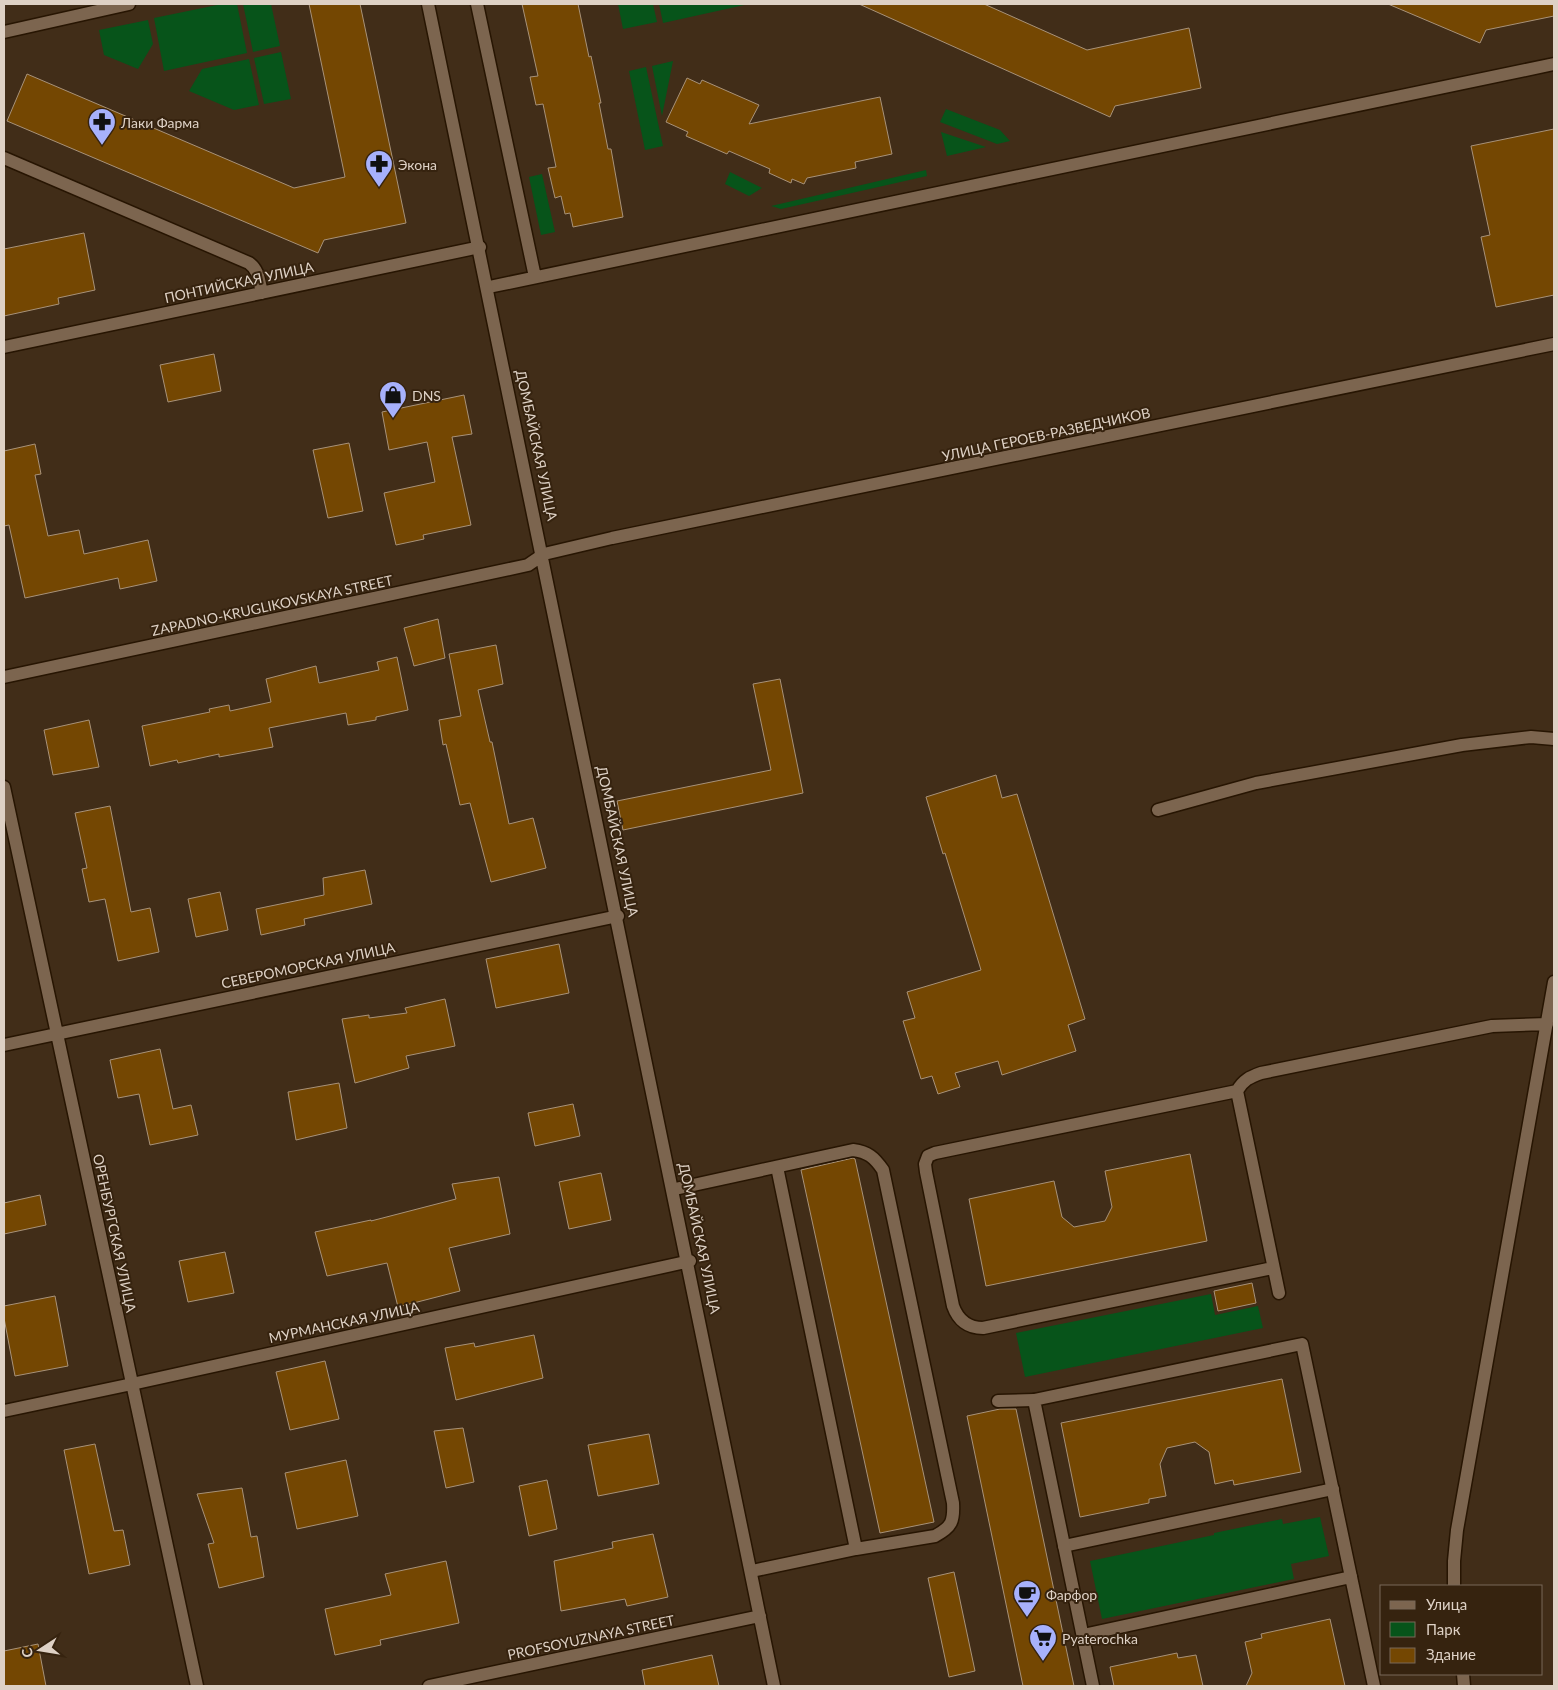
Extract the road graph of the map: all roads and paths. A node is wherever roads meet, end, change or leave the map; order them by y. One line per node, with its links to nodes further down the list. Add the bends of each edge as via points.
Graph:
1 (129, 4): 4 (street)
2 (428, 4): 7 (street, ДОМБАЙСКАЯ УЛИЦА)
3 (478, 4): 8 (street)
4 (4, 32)
5 (1554, 64): 8 (street)
6 (4, 158): 10 (street, via 249,263 258,274)
7 (480, 247): 9 (street, ДОМБАЙСКАЯ УЛИЦА); 10 (street, ПОНТИЙСКАЯ УЛИЦА)
8 (535, 277): 9 (street)
9 (489, 287): 13 (street, ДОМБАЙСКАЯ УЛИЦА)
10 (262, 293): 12 (street, ПОНТИЙСКАЯ УЛИЦА)
11 (1554, 344): 13 (street, УЛИЦА ГЕРОЕВ-РАЗВЕДЧИКОВ)
12 (4, 347)
13 (544, 554): 14 (street, ZAPADNO-KRUGLIKOVSKAYA STREET, via 528,565); 18 (street, ДОМБАЙСКАЯ УЛИЦА)
14 (4, 677)
15 (1554, 739): 17 (street, via 1531,737 1452,747 1256,783)
16 (4, 787): 21 (street, ОРЕНБУРГСКАЯ УЛИЦА)
17 (1158, 810)
18 (618, 916): 21 (street, СЕВЕРОМОРСКАЯ УЛИЦА); 25 (street, ДОМБАЙСКАЯ УЛИЦА)
19 (1554, 982): 20 (street)
20 (1547, 1024): 23 (street, via 1492,1026 1251,1076); 38 (street, via 1457,1530)
21 (56, 1033): 22 (street, СЕВЕРОМОРСКАЯ УЛИЦА); 29 (street, ОРЕНБУРГСКАЯ УЛИЦА)
22 (4, 1045)
23 (1237, 1091): 27 (street); 27 (street, via 928,1156 926,1172 943,1258 956,1315 976,1328)
24 (777, 1167): 25 (street); 35 (street); 35 (street, via 853,1150 875,1158 883,1170 953,1503 953,1516 947,1530 935,1536)
25 (675, 1189): 26 (street, ДОМБАЙСКАЯ УЛИЦА)
26 (690, 1261): 29 (street, МУРМАНСКАЯ УЛИЦА); 36 (street, ДОМБАЙСКАЯ УЛИЦА)
27 (1273, 1268): 28 (street)
28 (1278, 1293)
29 (132, 1384): 32 (street, МУРМАНСКАЯ УЛИЦА); 41 (street, ОРЕНБУРГСКАЯ УЛИЦА)
30 (1034, 1400): 31 (street); 33 (street, via 1302,1344); 34 (street)
31 (998, 1401)
32 (4, 1411)
33 (1333, 1489): 34 (street); 37 (street)
34 (1064, 1546): 40 (street)
35 (856, 1549): 36 (street)
36 (752, 1571): 39 (street, ДОМБАЙСКАЯ УЛИЦА)
37 (1351, 1577): 40 (street); 45 (street)
38 (1454, 1585)
39 (760, 1616): 42 (street, PROFSOYUZNAYA STREET); 43 (street, ДОМБАЙСКАЯ УЛИЦА)
40 (1083, 1635): 44 (street)
41 (197, 1686)
42 (429, 1686)
43 (774, 1686)
44 (1094, 1686)
45 (1374, 1686)

